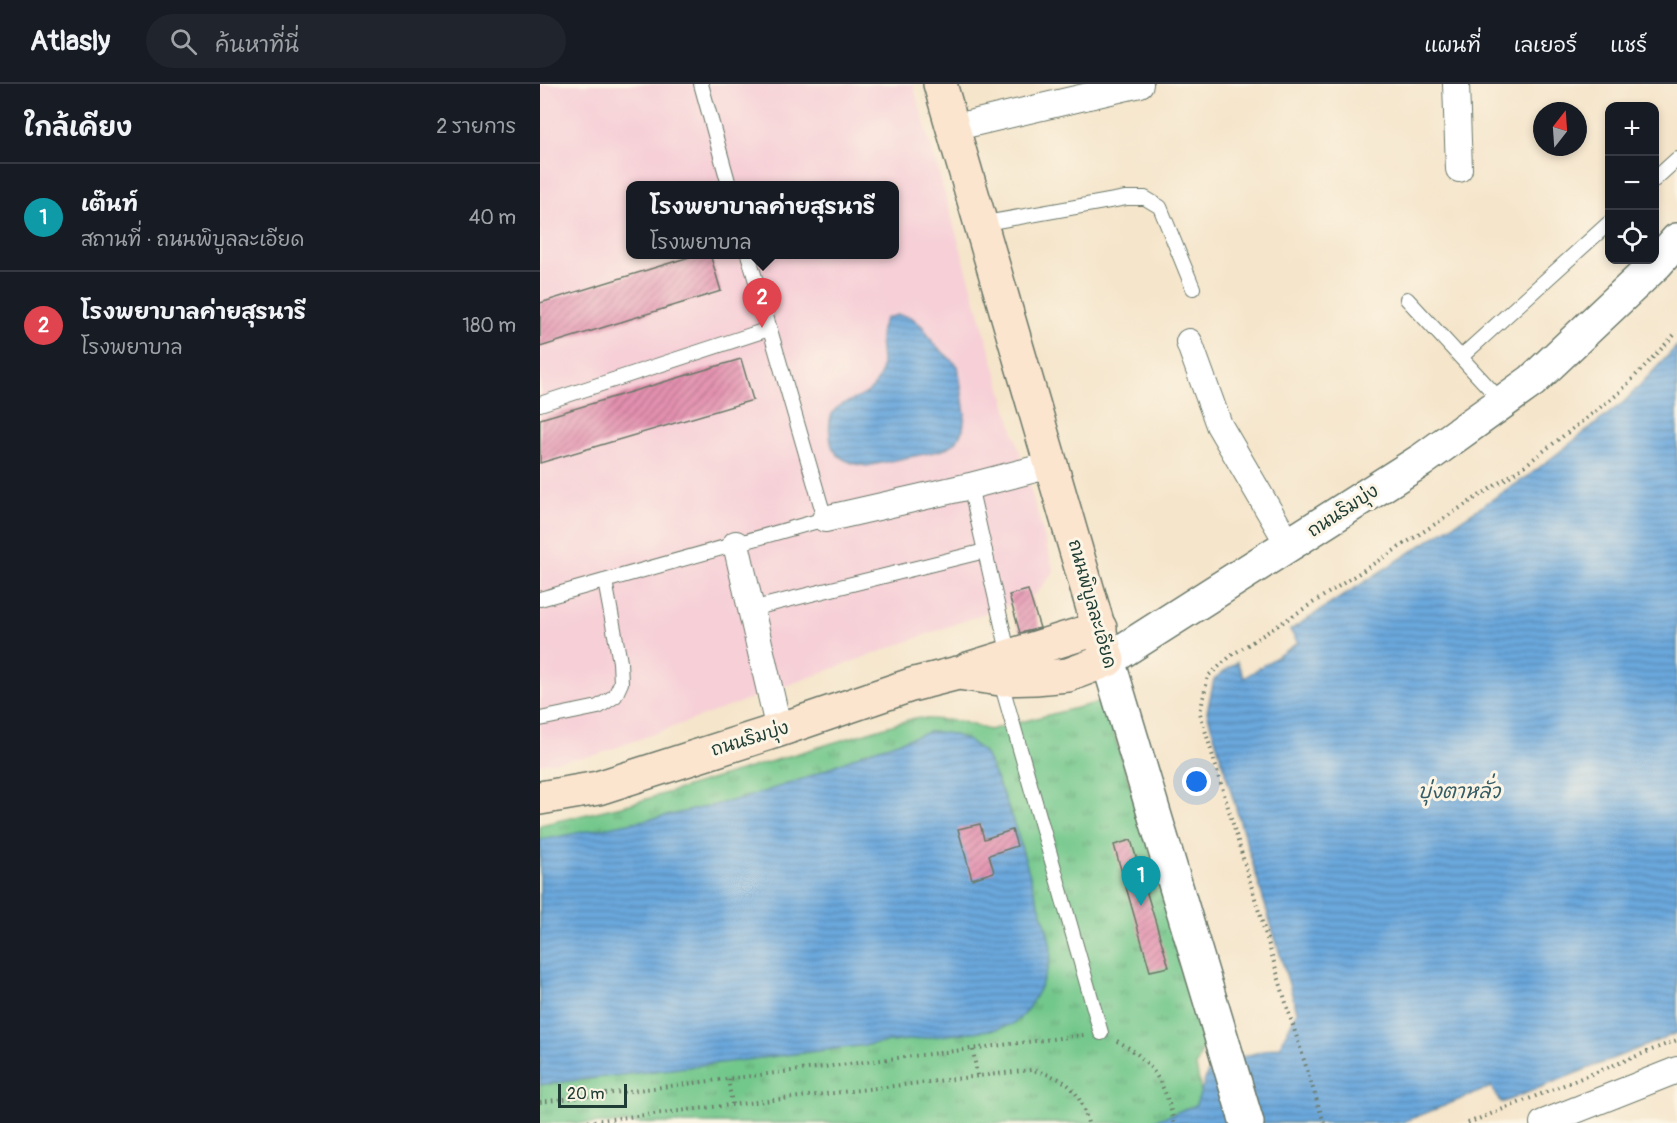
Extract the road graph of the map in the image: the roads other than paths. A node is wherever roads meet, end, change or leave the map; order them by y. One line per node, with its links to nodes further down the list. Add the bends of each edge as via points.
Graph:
1 (702, 84): 9 (lane)
2 (940, 84): 5 (main road, ถนนพิบูลละเอียด)
3 (1140, 84): 5 (street)
4 (1456, 84): 7 (street)
5 (952, 128): 10 (main road, ถนนพิบูลละเอียด)
6 (1677, 159): 8 (lane)
7 (1459, 169)
8 (1659, 175)
9 (728, 181)
10 (980, 224): 14 (lane, via 1145,198 1160,207); 21 (main road, ถนนพิบูลละเอียด)
11 (1605, 227): 18 (lane)
12 (1677, 240): 19 (street, ถนนริมบุ่ง, via 1532,381)
13 (749, 259): 16 (lane)
14 (1193, 288)
15 (1407, 299): 18 (lane)
16 (769, 329): 20 (lane); 23 (lane)
17 (1189, 342): 25 (street, via 1219,425)
18 (1461, 357): 19 (lane)
19 (1502, 402): 25 (street, ถนนริมบุ่ง, via 1422,460)
20 (540, 404)
21 (1051, 465): 22 (street); 30 (main road, ถนนพิบูลละเอียด)
22 (970, 486): 23 (street); 26 (lane)
23 (825, 519): 24 (lane)
24 (736, 544): 27 (lane); 29 (street)
25 (1290, 545): 31 (street, ถนนริมบุ่ง)
26 (985, 551): 29 (lane); 32 (lane)
27 (605, 581): 28 (lane); 33 (lane, via 620,662 621,683 615,696 598,707)
28 (540, 599)
29 (751, 609): 34 (street)
30 (1100, 628): 31 (main road, ถนนพิบูลละเอียด); 32 (main road, ถนนริมบุ่ง)
31 (1108, 660): 32 (main road, ถนนริมบุ่ง, via 1068,675); 38 (street, ถนนพิบูลละเอียด)
32 (1004, 668): 34 (main road, ถนนริมบุ่ง, via 958,672); 36 (lane)
33 (540, 719)
34 (779, 730): 35 (main road, ถนนริมบุ่ง, via 598,788)
35 (540, 798)
36 (1101, 1033)
37 (1677, 1070): 39 (street)
38 (1247, 1123)
39 (1544, 1123)

